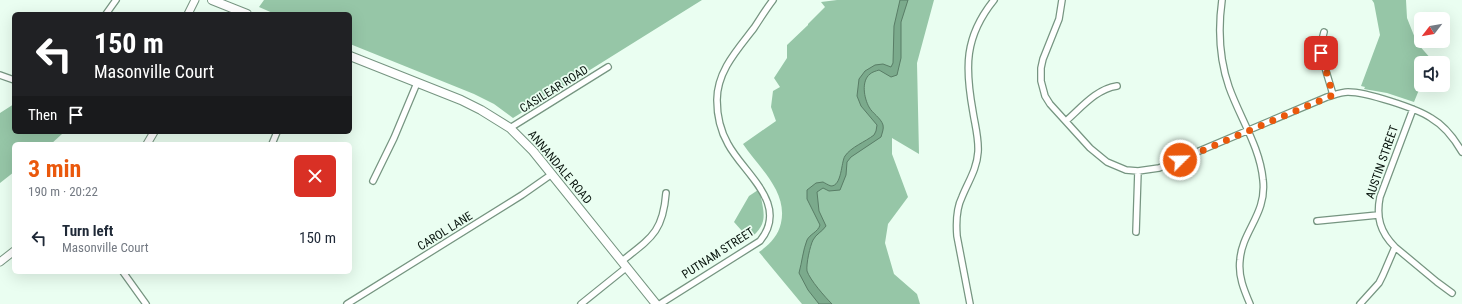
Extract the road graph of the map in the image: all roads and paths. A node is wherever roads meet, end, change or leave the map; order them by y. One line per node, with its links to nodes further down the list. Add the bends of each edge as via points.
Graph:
1 (116, 0): 8 (street)
2 (195, 0): 9 (street)
3 (212, 0): 10 (main road)
4 (773, 0): 41 (street, PUTNAM STREET, via 727,64 717,99 719,125 728,143 766,196 771,210 766,234 760,241)
5 (994, 0): 42 (street, via 976,28 968,63 968,83 978,151 974,172 960,202 956,236)
6 (1062, 0): 20 (street, via 1058,23 1043,59 1040,77 1045,96)
7 (1222, 0): 22 (street, via 1220,40 1223,63 1229,88)
8 (107, 12)
9 (189, 12)
10 (242, 12)
11 (1324, 32): 18 (street, via 1321,53)
12 (352, 57): 16 (main road, ANNANDALE ROAD)
13 (608, 67): 21 (street, CASILEAR ROAD)
14 (0, 75): 15 (street)
15 (12, 79)
16 (417, 83): 21 (main road, ANNANDALE ROAD, via 482,110); 26 (street)
17 (1117, 86): 20 (street, via 1098,93)
18 (1333, 95): 19 (street, via 1357,93); 22 (street)
19 (1413, 109): 23 (street, via 1440,124); 28 (street, AUSTIN STREET, via 1380,197)
20 (1066, 121): 24 (street, via 1090,148 1107,162 1126,170)
21 (510, 128): 25 (main road, ANNANDALE ROAD)
22 (1248, 131): 24 (street, via 1160,168); 43 (street, via 1258,156 1263,182 1261,206 1245,241 1240,261 1241,281)
23 (1462, 152)
24 (1138, 171): 30 (street)
25 (552, 174): 34 (main road, ANNANDALE ROAD); 38 (street, CAROL LANE)
26 (373, 181)
27 (666, 193): 34 (street, via 658,228)
28 (1378, 215): 29 (street); 31 (street, AUSTIN STREET, via 1383,232)
29 (1317, 221)
30 (1136, 232)
31 (1395, 247): 36 (street, AUSTIN STREET); 44 (street, via 1379,283)
32 (12, 253): 33 (street)
33 (0, 262)
34 (625, 264): 39 (street); 40 (main road, ANNANDALE ROAD)
35 (124, 274): 37 (street)
36 (1452, 293)
37 (146, 304)
38 (347, 304)
39 (581, 304)
40 (656, 304)
41 (660, 304)
42 (970, 304)
43 (1250, 304)
44 (1360, 304)

